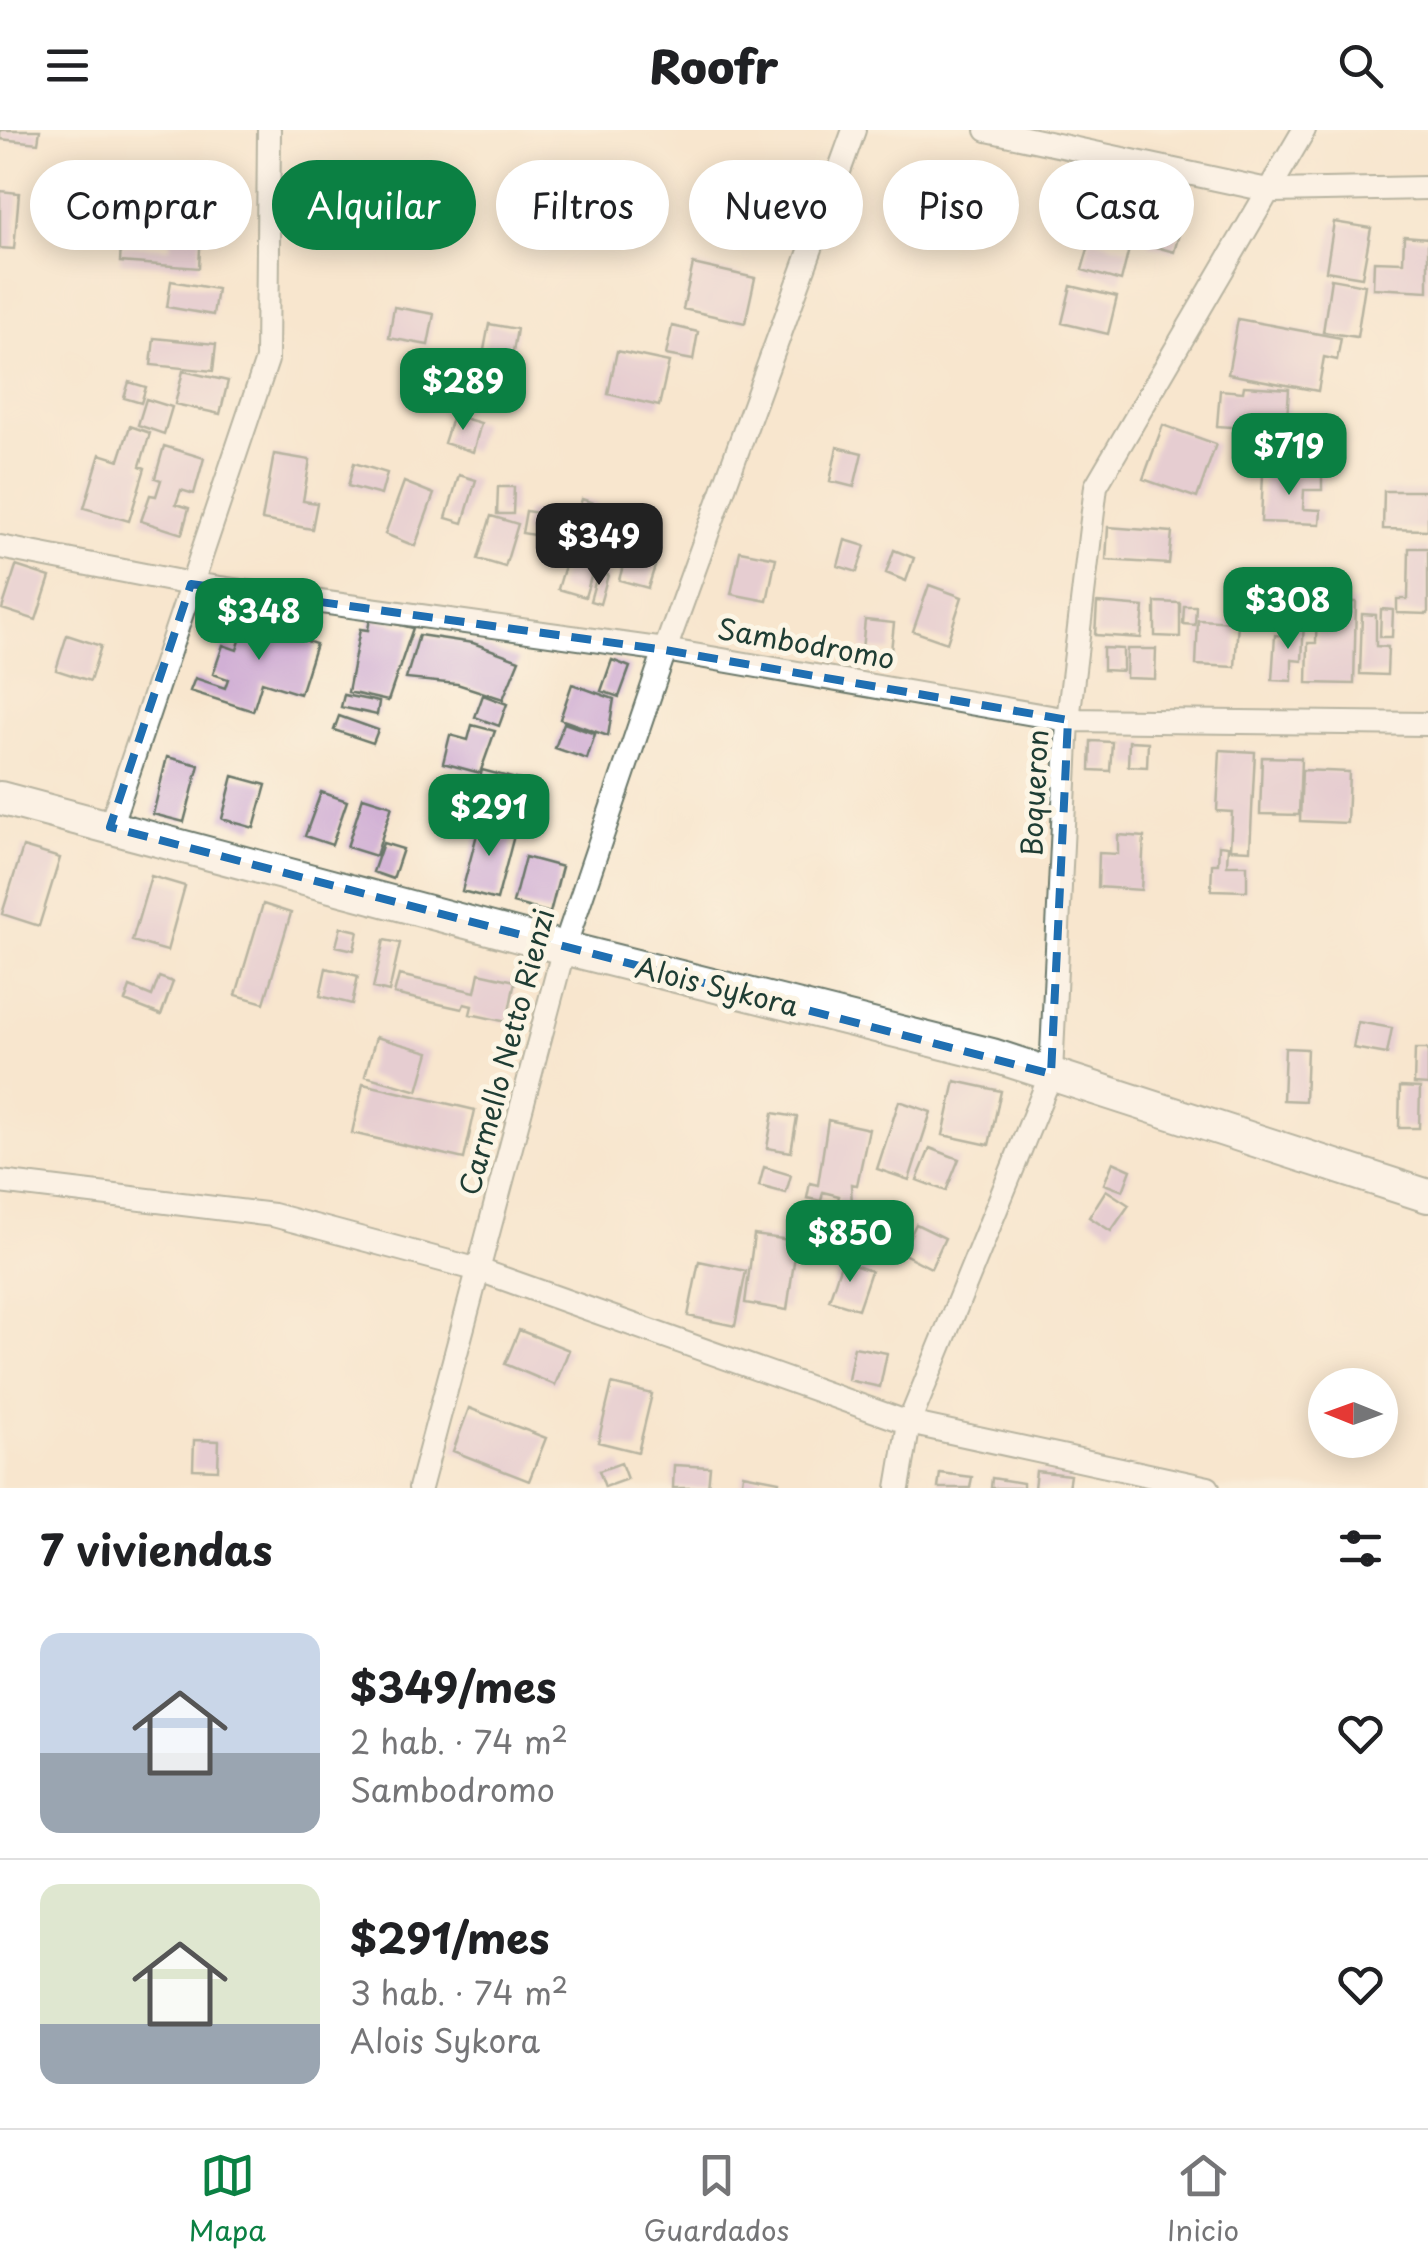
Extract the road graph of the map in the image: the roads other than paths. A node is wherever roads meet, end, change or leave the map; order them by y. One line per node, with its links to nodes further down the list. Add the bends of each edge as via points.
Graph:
1 (269, 130): 8 (street, via 267,360)
2 (854, 130): 9 (street, Carmello Netto Rienzi)
3 (987, 130): 6 (street)
4 (1304, 130): 6 (street, Boqueron)
5 (1428, 188): 6 (street)
6 (1272, 190): 10 (street, Boqueron, via 1096,486)
7 (0, 547): 8 (street, Sambodromo)
8 (191, 584): 9 (street, Sambodromo); 13 (street)
9 (665, 650): 10 (street, Sambodromo); 14 (street, Carmello Netto Rienzi)
10 (1068, 720): 11 (street, Sambodromo); 15 (street, Boqueron)
11 (1428, 724)
12 (0, 798): 13 (street, Alois Sykora)
13 (110, 827): 14 (street, Alois Sykora)
14 (564, 948): 15 (street, Alois Sykora); 18 (street, Carmello Netto Rienzi)
15 (1051, 1074): 17 (street, Alois Sykora); 19 (street, Boqueron)
16 (0, 1182): 18 (street, via 273,1215)
17 (1428, 1196)
18 (479, 1270): 19 (street); 20 (street, Carmello Netto Rienzi)
19 (909, 1423): 21 (street, Boqueron); 22 (street)
20 (420, 1488)
21 (898, 1488)
22 (1208, 1488)

